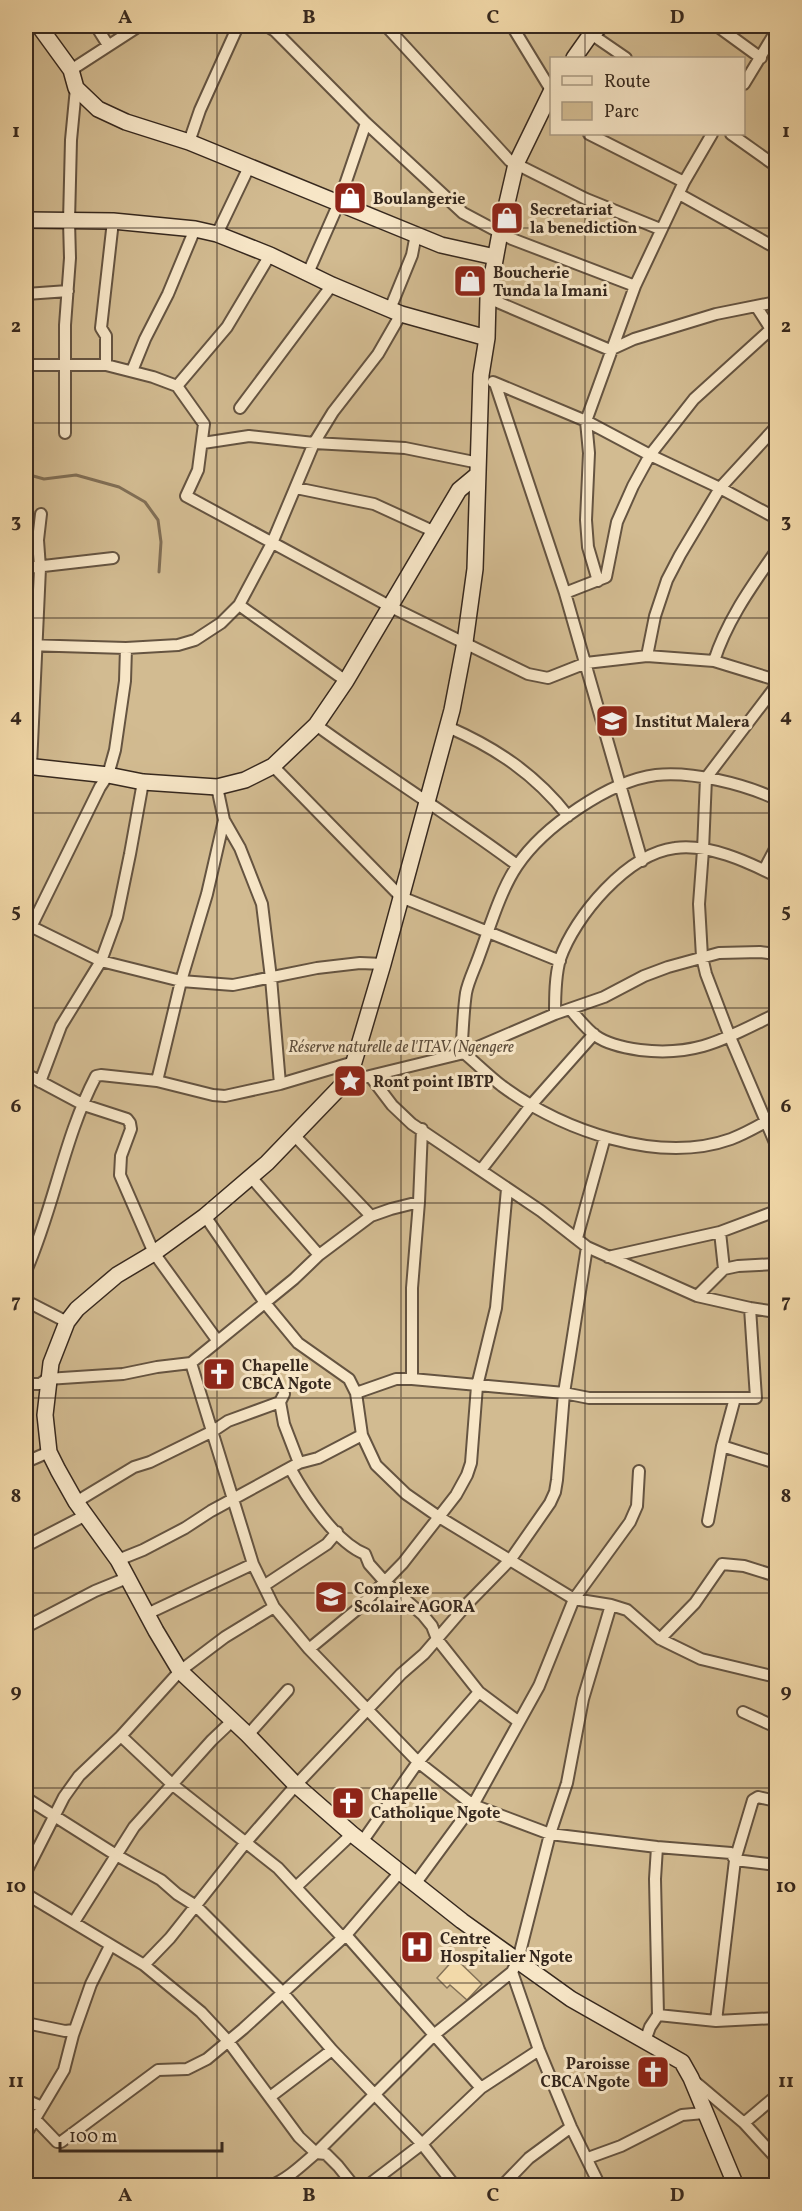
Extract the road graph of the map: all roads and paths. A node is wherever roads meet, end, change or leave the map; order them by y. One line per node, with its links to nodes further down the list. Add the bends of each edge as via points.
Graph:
1 (39, 26): 16 (street)
2 (96, 26): 11 (street)
3 (139, 26): 11 (street)
4 (238, 26): 26 (street)
5 (267, 26): 22 (street)
6 (386, 26): 27 (street)
7 (512, 26): 19 (street)
8 (717, 26): 15 (street)
9 (596, 30): 13 (street); 14 (street)
10 (777, 31): 12 (street)
11 (108, 45): 16 (street)
12 (773, 45): 15 (street)
13 (575, 57)
14 (625, 57)
15 (760, 57): 17 (street)
16 (71, 70): 18 (street)
17 (745, 82)
18 (76, 88): 26 (street, via 98,109 126,123); 34 (street)
19 (550, 88)
20 (550, 96): 21 (street)
21 (547, 112): 27 (street)
22 (366, 123): 32 (street); 38 (street, via 463,213)
23 (591, 135): 30 (street)
24 (711, 135): 30 (street)
25 (732, 135): 28 (street)
26 (189, 142): 29 (street)
27 (516, 164): 37 (street, via 586,200); 38 (street)
28 (777, 166)
29 (249, 167): 32 (street); 39 (street)
30 (684, 182): 31 (street)
31 (678, 194): 37 (street); 41 (street)
32 (338, 205): 40 (street); 44 (street)
33 (26, 220): 34 (street)
34 (69, 221): 35 (street); 47 (street)
35 (114, 221): 36 (street); 58 (street, via 101,328 106,336)
36 (195, 229): 39 (street); 59 (street)
37 (660, 230): 46 (street)
38 (500, 233): 43 (street); 46 (street)
39 (217, 234): 42 (street)
40 (416, 234): 43 (street, via 441,245); 52 (street)
41 (777, 248)
42 (270, 255): 44 (street); 62 (street, via 227,327)
43 (495, 256): 49 (street)
44 (308, 273): 45 (street)
45 (332, 285): 52 (street); 63 (street)
46 (634, 286): 55 (street)
47 (68, 291): 48 (street); 56 (street)
48 (26, 294)
49 (488, 298): 54 (street); 55 (street)
50 (777, 302): 51 (street)
51 (756, 306): 53 (street); 55 (street, via 644,336)
52 (396, 312): 54 (street); 68 (street, via 378,354)
53 (774, 334): 69 (street, via 694,399)
54 (487, 338): 60 (street)
55 (610, 350): 64 (street)
56 (66, 364): 57 (street); 58 (street); 66 (street)
57 (26, 365)
58 (106, 365): 59 (street)
59 (132, 371): 62 (street)
60 (481, 375): 61 (street); 70 (street)
61 (495, 383): 64 (street); 82 (street)
62 (177, 386): 67 (street, via 204,424)
63 (240, 408)
64 (586, 422): 69 (street); 81 (street, via 588,547)
65 (777, 427): 72 (street)
66 (65, 433)
67 (202, 443): 68 (street, via 249,436); 76 (street, via 198,470 186,496)
68 (314, 443): 70 (street, via 405,448); 71 (street)
69 (650, 455): 72 (street); 81 (street, via 617,522 606,577)
70 (478, 469): 75 (street, via 459,490); 85 (street, via 475,569)
71 (296, 488): 75 (street, via 374,504); 76 (street)
72 (720, 488): 74 (street); 88 (street, via 667,580)
73 (41, 514): 80 (street)
74 (777, 518)
75 (435, 532): 84 (street)
76 (272, 543): 83 (street); 84 (street)
77 (777, 551): 89 (street, via 736,610)
78 (113, 558): 80 (street)
79 (26, 568): 80 (street)
80 (40, 568): 86 (street)
81 (598, 581): 82 (street)
82 (565, 593): 90 (street)
83 (239, 604): 87 (street, via 221,623 195,640 178,645); 92 (street)
84 (391, 607): 85 (street); 92 (street)
85 (465, 642): 90 (street, via 540,677 548,678); 95 (street)
86 (31, 645): 87 (street); 96 (street)
87 (126, 648): 98 (street, via 125,681)
88 (647, 656): 89 (street); 90 (street)
89 (714, 661): 91 (street)
90 (586, 663): 101 (street)
91 (777, 680)
92 (346, 681): 94 (street)
93 (777, 686): 99 (street)
94 (316, 725): 97 (street); 104 (street)
95 (448, 726): 104 (street); 105 (street, via 525,771)
96 (28, 766): 98 (street)
97 (273, 766): 102 (street, via 245,780); 113 (street)
98 (108, 775): 100 (street); 114 (street)
99 (706, 778): 101 (street, via 655,775); 103 (street); 108 (street)
100 (142, 782): 102 (street); 118 (street, via 117,918)
101 (621, 786): 105 (street); 109 (street)
102 (217, 787): 106 (street)
103 (777, 799)
104 (428, 802): 110 (street); 113 (street)
105 (568, 816): 110 (street)
106 (224, 820): 121 (street, via 240,848 262,904); 122 (street)
107 (777, 847): 111 (street)
108 (704, 850): 109 (street, via 677,847); 111 (street); 117 (street, via 699,904)
109 (642, 861): 119 (street, via 611,883 591,905)
110 (517, 865): 115 (street)
111 (764, 870): 112 (street)
112 (777, 876)
113 (401, 897): 115 (street); 120 (street)
114 (28, 924): 118 (street)
115 (488, 931): 119 (street); 128 (street, via 466,992)
116 (777, 954): 117 (street, via 719,953)
117 (702, 957): 123 (street, via 644,976); 127 (street)
118 (101, 961): 122 (street); 132 (street, via 61,1026)
119 (560, 961): 124 (street)
120 (383, 964): 121 (street, via 317,968); 129 (street)
121 (271, 978): 122 (street, via 233,985); 135 (street)
122 (181, 981): 133 (street)
123 (570, 1009): 124 (street); 126 (street)
124 (555, 1014): 128 (street)
125 (777, 1014): 127 (street)
126 (594, 1034): 127 (street, via 629,1048 666,1053 703,1047); 136 (street)
127 (730, 1037): 138 (street)
128 (463, 1053): 131 (street); 136 (street, via 502,1086)
129 (354, 1062): 134 (street); 135 (street)
130 (26, 1074): 132 (street)
131 (370, 1076): 134 (street); 139 (street, via 392,1105)
132 (40, 1082): 137 (street)
133 (157, 1082): 135 (street, via 225,1096); 137 (street, via 96,1076)
134 (345, 1082): 140 (street)
135 (280, 1084)
136 (532, 1104): 141 (street); 143 (street)
137 (84, 1105): 153 (street, via 130,1123 120,1170); 158 (street)
138 (772, 1119): 141 (street, via 731,1139 699,1146 661,1148); 142 (street)
139 (422, 1130): 143 (street); 146 (street)
140 (294, 1135): 144 (street); 149 (street)
141 (605, 1137): 151 (street)
142 (777, 1145)
143 (481, 1170): 145 (street)
144 (250, 1176): 148 (street); 154 (street)
145 (507, 1189): 151 (street); 170 (street, via 496,1308)
146 (419, 1202): 149 (street); 168 (street, via 412,1288)
147 (777, 1211): 150 (street)
148 (205, 1216): 153 (street); 161 (street)
149 (371, 1216): 154 (street)
150 (720, 1232): 155 (street); 157 (street)
151 (577, 1238): 152 (street)
152 (586, 1246): 155 (street); 172 (street)
153 (154, 1253): 164 (street, via 117,1275 84,1302); 165 (street)
154 (319, 1255): 161 (street)
155 (608, 1257): 159 (street)
156 (777, 1264): 157 (street)
157 (724, 1269): 159 (street)
158 (26, 1271)
159 (697, 1296): 162 (street)
160 (26, 1301): 164 (street)
161 (265, 1303): 165 (street); 171 (street, via 298,1343 349,1379)
162 (750, 1308): 163 (street); 173 (street, via 756,1398)
163 (774, 1310)
164 (68, 1322): 167 (street)
165 (217, 1340): 166 (street)
166 (191, 1363): 167 (street, via 123,1374); 174 (street)
167 (47, 1379): 169 (street, via 40,1384); 177 (street, via 45,1416)
168 (412, 1379): 170 (street); 171 (street, via 396,1379)
169 (26, 1384)
170 (477, 1386): 172 (street); 185 (street, via 471,1463 459,1489)
171 (356, 1393): 175 (street)
172 (564, 1393): 173 (street, via 589,1398); 189 (street, via 555,1492)
173 (735, 1398): 176 (street)
174 (213, 1431): 180 (street, via 282,1398); 182 (street); 183 (street, via 134,1467)
175 (362, 1435): 180 (street, via 318,1458); 185 (street, via 376,1465 406,1494)
176 (722, 1446): 179 (street); 186 (street)
177 (50, 1452): 178 (street); 183 (street)
178 (26, 1462)
179 (777, 1463)
180 (295, 1465): 182 (street); 187 (street, via 308,1500)
181 (639, 1471): 196 (street, via 637,1506 630,1522)
182 (233, 1499): 190 (street, via 185,1528); 191 (street)
183 (76, 1502): 184 (street)
184 (86, 1515): 188 (street); 190 (street)
185 (439, 1516): 189 (street); 194 (street)
186 (708, 1521)
187 (338, 1532): 194 (street, via 353,1549 365,1554); 195 (street, via 327,1544)
188 (26, 1546)
189 (511, 1559): 196 (street); 201 (street)
190 (118, 1560): 193 (street)
191 (253, 1564): 195 (street); 199 (street)
192 (777, 1576): 202 (street, via 722,1564 695,1603)
193 (127, 1578): 199 (street); 200 (street)
194 (385, 1582): 201 (street, via 423,1615); 203 (street)
195 (265, 1585): 198 (street)
196 (574, 1599): 197 (street); 211 (street, via 539,1686)
197 (611, 1605): 202 (street, via 627,1610); 222 (street, via 583,1699 567,1783)
198 (274, 1607): 203 (street); 204 (street)
199 (147, 1614): 204 (street)
200 (26, 1627)
201 (437, 1639): 207 (street); 208 (street)
202 (660, 1639): 205 (street, via 701,1659)
203 (309, 1649): 208 (street)
204 (180, 1671): 210 (street); 213 (street)
205 (777, 1677)
206 (288, 1690): 214 (street)
207 (479, 1692): 211 (street); 215 (street)
208 (366, 1710): 215 (street); 217 (street)
209 (743, 1712): 212 (street)
210 (232, 1721): 214 (street); 216 (street)
211 (519, 1722): 220 (street)
212 (777, 1727)
213 (121, 1736): 216 (street); 221 (street, via 79,1776)
214 (249, 1736): 217 (street)
215 (418, 1762): 220 (street); 223 (street)
216 (173, 1785): 224 (street); 226 (street, via 134,1827)
217 (296, 1785): 223 (street); 224 (street)
218 (26, 1798): 221 (street)
219 (777, 1801): 227 (street, via 758,1797 753,1800)
220 (473, 1804): 222 (street); 231 (street)
221 (53, 1817): 226 (street); 229 (street)
222 (550, 1834): 225 (street); 239 (street)
223 (357, 1838): 230 (street); 232 (street)
224 (247, 1841): 232 (street); 234 (street)
225 (657, 1847): 227 (street, via 731,1853); 241 (street)
226 (116, 1855): 234 (street, via 161,1880); 235 (street)
227 (735, 1860): 228 (street); 243 (street)
228 (777, 1865)
229 (26, 1872)
230 (400, 1872): 231 (street); 236 (street)
231 (415, 1884): 239 (street)
232 (296, 1887): 236 (street, via 340,1935)
233 (26, 1894): 235 (street)
234 (196, 1906): 238 (street); 240 (street)
235 (74, 1922): 237 (street)
236 (346, 1935): 240 (street); 246 (street)
237 (112, 1946): 238 (street); 245 (street, via 91,1984)
238 (144, 1965): 247 (street, via 201,2012)
239 (515, 1966): 246 (street); 248 (street); 250 (street)
240 (283, 1993): 247 (street); 249 (street)
241 (658, 2015): 243 (street); 248 (street)
242 (777, 2018): 243 (street)
243 (716, 2021)
244 (26, 2023): 245 (street)
245 (74, 2030): 257 (street, via 64,2070)
246 (435, 2034): 252 (street); 253 (street)
247 (228, 2041): 255 (street); 259 (street, via 207,2059 187,2069 158,2070 61,2142)
248 (645, 2041): 251 (street, via 681,2062)
249 (332, 2050): 253 (street); 255 (street)
250 (539, 2050): 252 (street); 261 (street)
251 (691, 2078): 258 (street); 260 (street)
252 (481, 2088): 263 (street)
253 (373, 2094): 263 (street); 264 (street)
254 (777, 2096): 260 (street)
255 (270, 2097): 264 (street, via 299,2137)
256 (26, 2100): 257 (street)
257 (42, 2107): 259 (street)
258 (704, 2112): 265 (street, via 682,2115); 273 (street)
259 (35, 2119): 262 (street)
260 (744, 2123): 266 (street)
261 (571, 2127): 265 (street); 271 (street, via 529,2158)
262 (26, 2134)
263 (422, 2144): 269 (street); 270 (street)
264 (316, 2152): 267 (street); 268 (street, via 326,2154)
265 (588, 2158): 272 (street)
266 (777, 2158)
267 (270, 2186)
268 (354, 2186)
269 (367, 2186)
270 (454, 2186)
271 (502, 2186)
272 (600, 2186)
273 (736, 2186)

